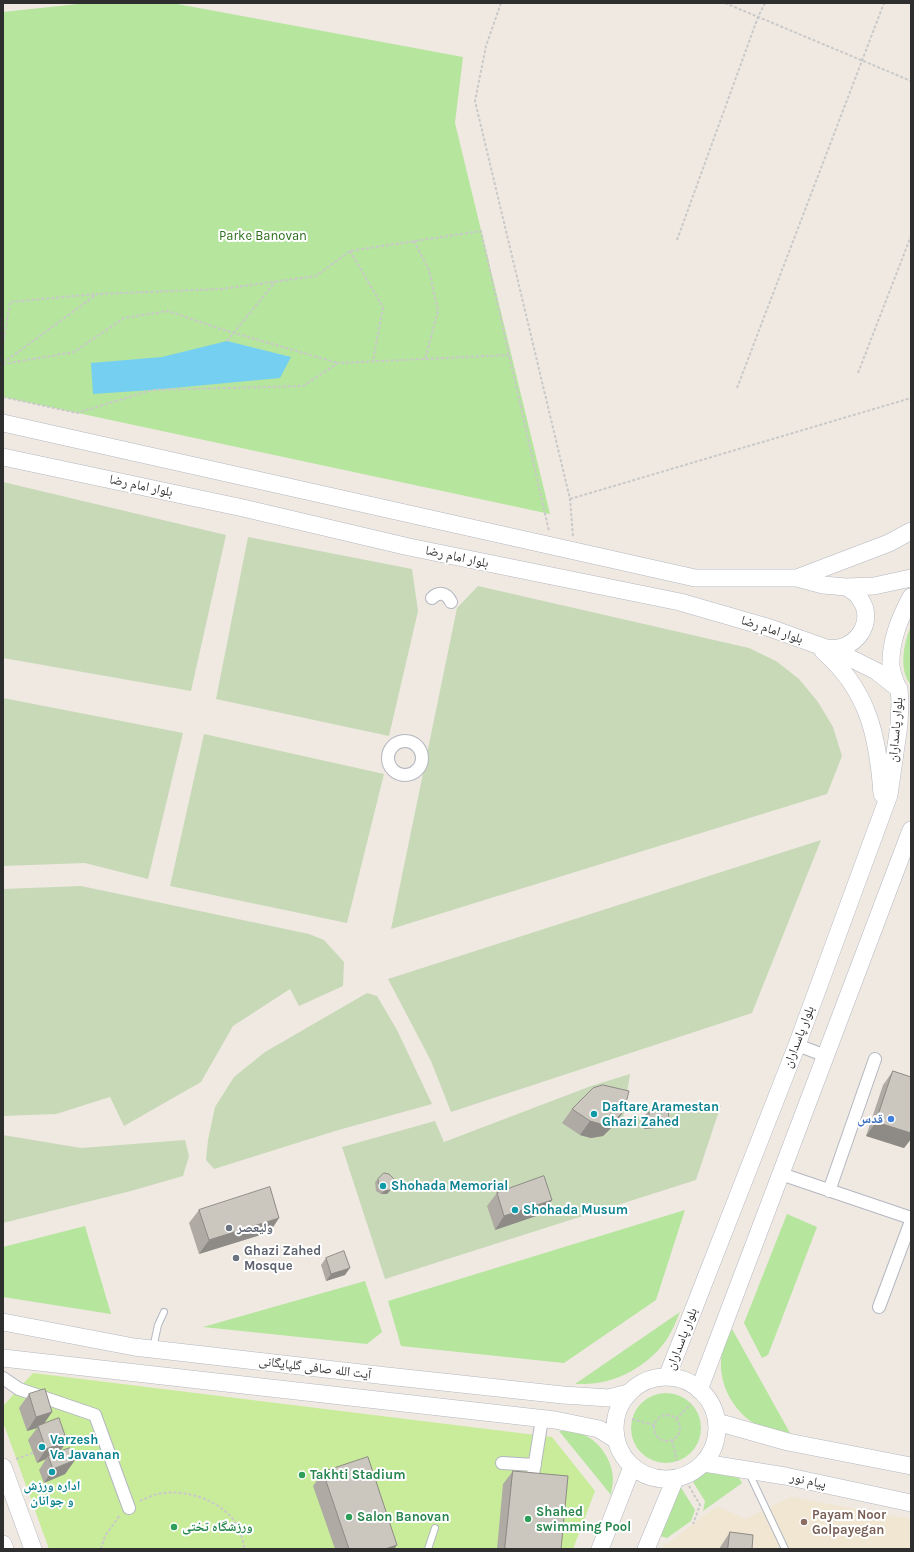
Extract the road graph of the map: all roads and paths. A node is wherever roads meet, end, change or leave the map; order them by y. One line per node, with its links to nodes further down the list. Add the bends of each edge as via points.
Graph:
1 (501, 3): 27 (path, via 486,46 475,101)
2 (724, 3): 5 (path)
3 (765, 3): 5 (path)
4 (884, 3): 6 (path)
5 (758, 17): 6 (path); 9 (path)
6 (862, 60): 7 (path); 22 (path)
7 (911, 81)
8 (911, 236): 21 (path)
9 (677, 240)
10 (414, 241): 11 (path); 16 (path, via 481,231); 17 (path, via 429,270 438,311)
11 (350, 251): 12 (path, via 316,276); 18 (path, via 383,307)
12 (275, 282): 13 (path, via 221,289); 14 (path)
13 (97, 294): 15 (path, via 10,302); 20 (path)
14 (227, 341)
15 (3, 345)
16 (509, 355): 17 (path); 29 (path)
17 (425, 359): 18 (path)
18 (373, 361): 19 (path)
19 (338, 363): 20 (path, via 168,311 124,318 74,352); 23 (path, via 303,386 152,390 77,412)
20 (3, 364)
21 (858, 373)
22 (737, 388)
23 (3, 397)
24 (911, 398): 27 (path)
25 (3, 423): 29 (main road)
26 (3, 457): 37 (main road, بلوار امام رضا, via 243,508 409,547 680,602 770,628)
27 (570, 499): 30 (path)
28 (911, 531): 31 (main road, via 889,543)
29 (552, 545): 30 (main road)
30 (574, 550): 31 (main road, via 695,578)
31 (797, 578): 33 (main road, via 822,585)
32 (911, 578): 33 (main road, via 874,586)
33 (846, 587): 37 (main road, via 861,599 865,608 864,628 852,644 843,648)
34 (911, 597): 38 (main road, via 898,626 893,646 891,667)
35 (432, 598): 36 (street, via 443,593)
36 (451, 602)
37 (819, 646): 38 (main road, بلوار امام رضا, via 876,671); 41 (main road, via 838,664 866,708 874,732)
38 (899, 689): 39 (main road); 40 (main road, بلوار پاسداران)
39 (911, 702)
40 (904, 734): 41 (main road, بلوار پاسداران)
41 (884, 808): 43 (main road, بلوار پاسداران)
42 (911, 830): 44 (main road)
43 (797, 1045): 44 (street); 57 (main road, بلوار پاسداران)
44 (826, 1056): 46 (main road)
45 (875, 1059): 47 (street)
46 (781, 1174): 47 (street, via 810,1180); 60 (main road)
47 (829, 1191): 48 (street)
48 (911, 1219): 49 (street)
49 (879, 1307)
50 (164, 1312): 52 (lane, via 158,1324)
51 (3, 1322): 52 (main road, آیت الله صافی گلپایگانی)
52 (152, 1349): 56 (main road); 59 (main road, آیت الله صافی گلپایگانی, via 563,1395 609,1398)
53 (3, 1358): 54 (main road, آیت الله صافی گلپایگانی)
54 (22, 1360): 55 (main road); 56 (main road, آیت الله صافی گلپایگانی)
55 (3, 1370)
56 (149, 1375): 61 (main road, آیت الله صافی گلپایگانی)
57 (667, 1377): 59 (main road, via 640,1384); 60 (main road, via 684,1380)
58 (3, 1378): 79 (street, via 19,1389 95,1415)
59 (628, 1393): 66 (main road, via 619,1407 615,1422)
60 (695, 1397): 63 (path); 64 (main road, via 708,1399)
61 (542, 1419): 66 (main road, آیت الله صافی گلپایگانی, via 599,1429); 72 (street)
62 (632, 1419): 65 (path)
63 (676, 1419): 65 (path, via 671,1416 661,1417); 67 (path, via 680,1428)
64 (717, 1422): 71 (main road, via 712,1451); 73 (main road, via 788,1442)
65 (654, 1425): 67 (path, via 658,1438)
66 (615, 1439): 74 (main road, via 621,1454)
67 (672, 1440): 76 (path)
68 (33, 1453): 69 (path)
69 (10, 1463): 84 (main road)
70 (502, 1463): 72 (street)
71 (704, 1463): 75 (main road, پیام نور); 76 (main road, via 691,1474)
72 (535, 1465): 77 (street)
73 (911, 1466)
74 (632, 1467): 76 (main road, via 645,1476 660,1480); 88 (main road)
75 (748, 1470): 78 (main road, پیام نور); 90 (lane)
76 (678, 1472): 80 (path, via 700,1505); 89 (main road)
77 (531, 1487)
78 (911, 1503)
79 (129, 1508): 85 (path, via 118,1517 105,1536); 86 (path, via 157,1494 180,1492 202,1497 222,1508 238,1526)
80 (693, 1524)
81 (435, 1528): 87 (lane)
82 (3, 1544): 83 (main road)
83 (5, 1549)
84 (33, 1549)
85 (101, 1549)
86 (246, 1549)
87 (428, 1549)
88 (600, 1549)
89 (646, 1549)
90 (785, 1549)

